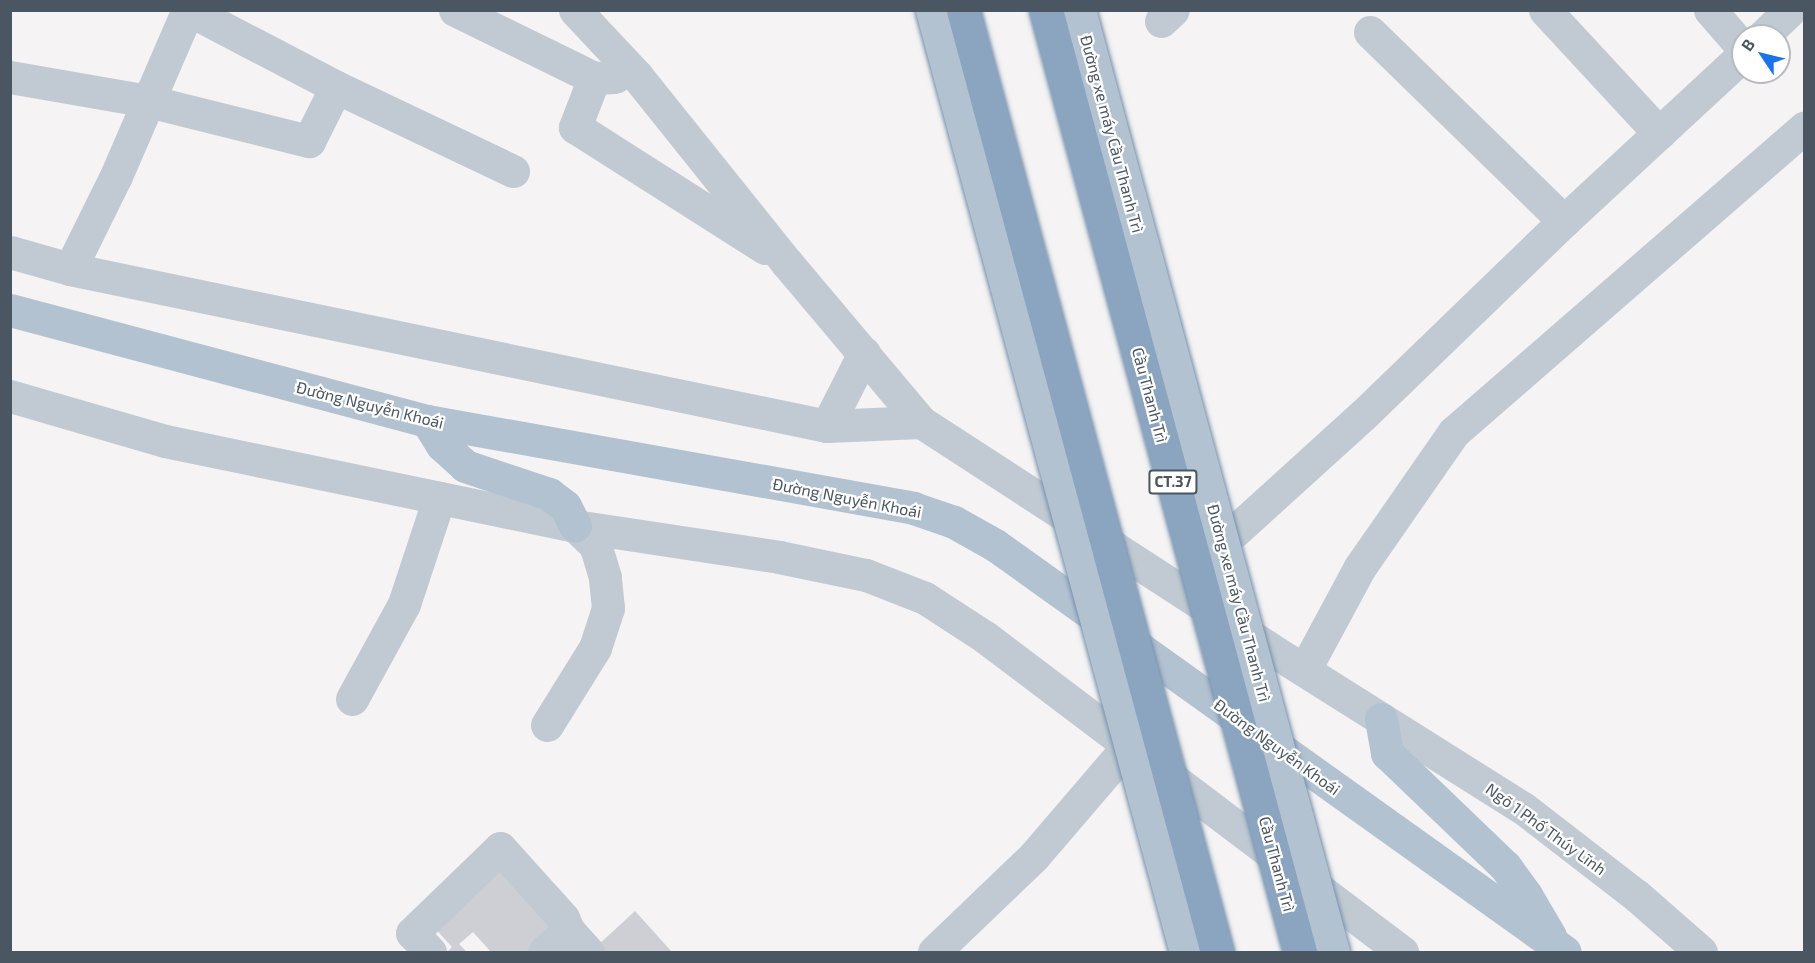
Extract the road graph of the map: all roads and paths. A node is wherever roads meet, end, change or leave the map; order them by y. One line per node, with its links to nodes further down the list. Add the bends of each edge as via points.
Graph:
1 (188, 10): 18 (street); 19 (street)
2 (455, 10): 17 (street)
3 (575, 10): 16 (street)
4 (932, 10): 47 (main road, bridge)
5 (963, 10): 48 (highway, bridge)
6 (1046, 10): 49 (highway, Cầu Thanh Trì / CT.37, bridge)
7 (1080, 10): 35 (street); 50 (main road, Đường xe máy Cầu Thanh Trì, bridge)
8 (1545, 10): 21 (street)
9 (1710, 10): 13 (street)
10 (1790, 10): 11 (street)
11 (1775, 24)
12 (1370, 32): 23 (street)
13 (1731, 34)
14 (1731, 66): 21 (street)
15 (10, 76): 19 (street)
16 (637, 76): 17 (street); 25 (street)
17 (594, 78): 25 (street, via 575,127)
18 (336, 87): 19 (street, via 309,141); 22 (street)
19 (148, 101): 26 (street)
20 (1804, 128): 37 (street, via 1455,432 1360,567)
21 (1659, 133): 23 (street)
22 (513, 171)
23 (1563, 221): 35 (street, via 1363,415)
24 (10, 252): 26 (street)
25 (787, 263): 28 (street, Ngõ 1 Phố Thúy Lĩnh)
26 (70, 269): 32 (street)
27 (10, 310): 30 (main road, Đường Nguyễn Khoái)
28 (864, 353): 31 (street, Ngõ 1 Phố Thúy Lĩnh); 32 (street)
29 (10, 396): 33 (street, via 165,441)
30 (427, 421): 34 (main road, via 442,445 465,466 549,494 565,506); 43 (main road, Đường Nguyễn Khoái, via 913,508 954,522 996,545)
31 (921, 422): 32 (street); 36 (street, Ngõ 1 Phố Thúy Lĩnh)
32 (826, 426)
33 (440, 498): 34 (street); 38 (street, via 404,604)
34 (575, 526): 40 (street, via 595,545 605,577 608,608 595,648); 41 (street, via 779,557 866,575 915,594 986,637)
35 (1235, 531): 36 (street)
36 (1267, 647): 37 (street, Ngõ 1 Phố Thúy Lĩnh)
37 (1305, 669): 39 (street, Ngõ 1 Phố Thúy Lĩnh)
38 (352, 699)
39 (1381, 719): 43 (main road, via 1387,753 1505,866); 52 (street, Ngõ 1 Phố Thúy Lĩnh, via 1523,808 1637,896)
40 (547, 725)
41 (1125, 743): 46 (street, via 1123,752 1034,856); 51 (street)
42 (578, 941): 44 (street, via 563,918 500,848 412,933); 45 (street)
43 (1560, 949)
44 (430, 952)
45 (544, 952)
46 (934, 952)
47 (1186, 952)
48 (1217, 952)
49 (1300, 952)
50 (1333, 952)
51 (1402, 952)
52 (1701, 952)

